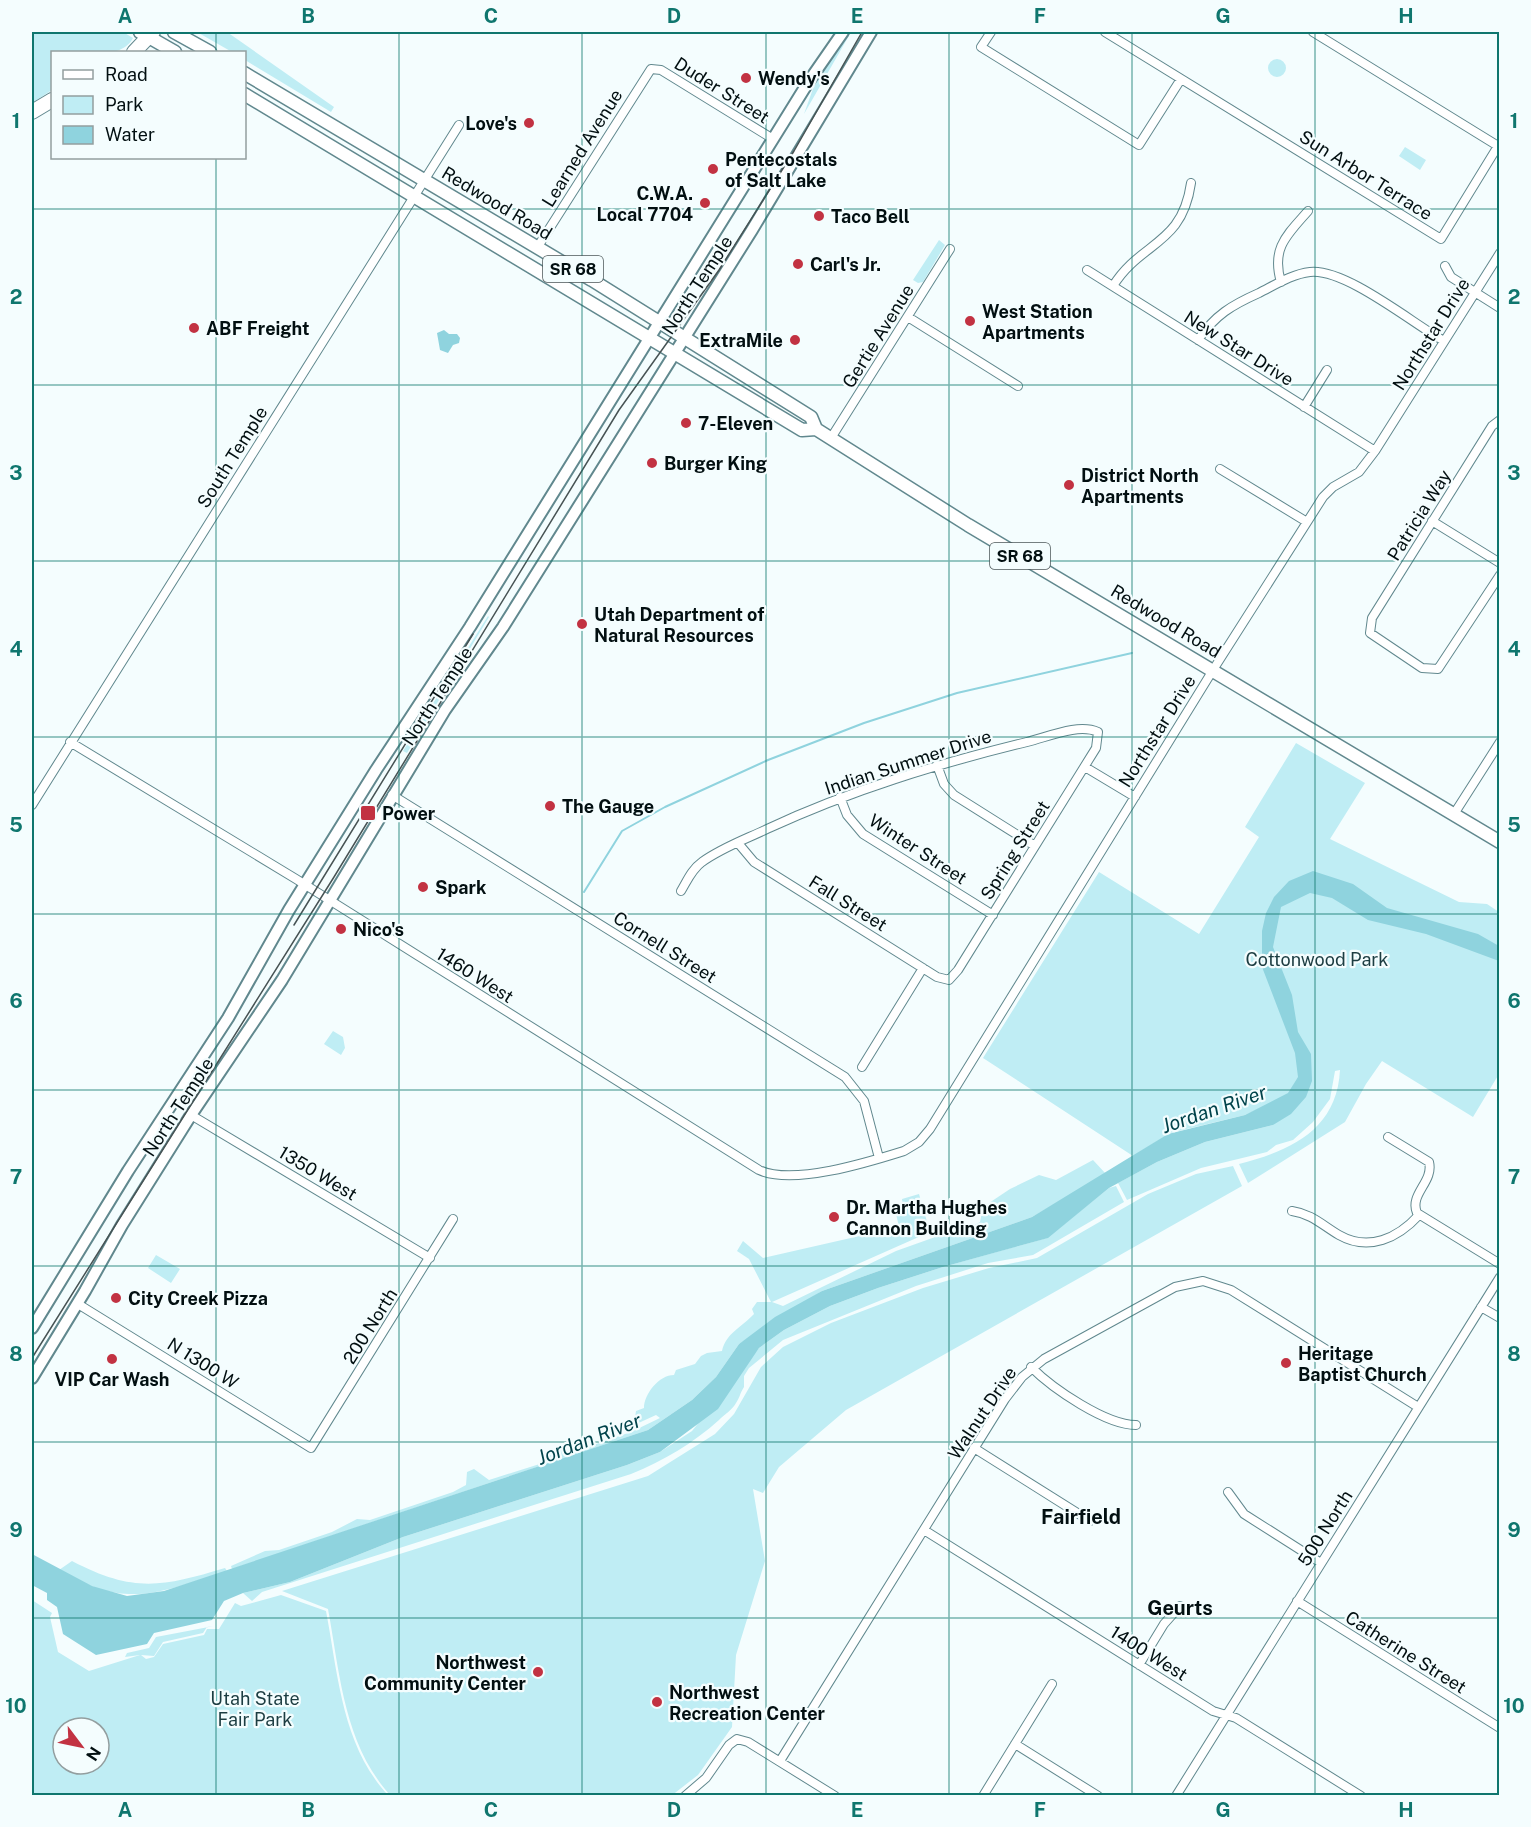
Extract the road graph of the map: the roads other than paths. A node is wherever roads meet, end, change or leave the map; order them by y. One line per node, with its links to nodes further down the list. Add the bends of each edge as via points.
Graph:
1 (174, 32): 10 (main road)
2 (843, 32): 18 (main road, North Temple)
3 (872, 32): 35 (main road, North Temple)
4 (991, 32): 13 (street, via 981,47 1139,145)
5 (1105, 32): 13 (street, Sun Arbor Terrace)
6 (1313, 32): 13 (street, Sun Arbor Terrace, via 1498,146 1441,239)
7 (147, 33): 8 (highway); 9 (main road)
8 (135, 51)
9 (174, 51)
10 (208, 51)
11 (654, 68): 18 (street, Duder Street); 23 (street, Learned Avenue, via 646,74)
12 (246, 74): 19 (main road, Redwood Road / SR 68)
13 (1181, 79)
14 (246, 95): 21 (main road, Redwood Road / SR 68)
15 (51, 101): 16 (highway)
16 (32, 112)
17 (459, 125): 19 (street, South Temple)
18 (773, 139): 33 (main road, North Temple)
19 (423, 180): 21 (street, South Temple); 23 (main road, Redwood Road / SR 68)
20 (1191, 183): 29 (street, via 1187,206 1177,224 1124,271)
21 (414, 195): 34 (main road, Redwood Road / SR 68); 53 (street, South Temple)
22 (1308, 211): 28 (street, via 1280,247 1276,263)
23 (537, 248): 33 (main road, Redwood Road / SR 68)
24 (950, 249): 32 (street, Gertie Avenue)
25 (1500, 253): 30 (street, Northstar Drive)
26 (1445, 266): 30 (street, via 1451,278)
27 (1087, 270): 29 (street, New Star Drive)
28 (1281, 282): 36 (street, via 1223,310); 37 (street, via 1312,272 1334,275)
29 (1113, 286): 36 (street, New Star Drive)
30 (1474, 292): 31 (street); 37 (street, Northstar Drive)
31 (1500, 308)
32 (908, 317): 40 (street); 44 (street, Gertie Avenue)
33 (660, 322): 34 (main road, North Temple); 35 (main road, Redwood Road / SR 68)
34 (650, 338): 38 (main road, Redwood Road / SR 68); 65 (main road, North Temple)
35 (683, 338): 38 (main road, North Temple); 43 (main road, Redwood Road / SR 68, via 811,417)
36 (1198, 340): 41 (street, New Star Drive)
37 (1444, 341): 45 (street, Northstar Drive)
38 (674, 352): 43 (main road, Redwood Road / SR 68, via 802,430); 57 (main road, North Temple)
39 (1327, 370): 41 (street)
40 (1018, 386)
41 (1304, 407): 45 (street, New Star Drive)
42 (1500, 420): 47 (street, Patricia Way, via 1492,426)
43 (816, 429): 44 (main road, Redwood Road / SR 68)
44 (831, 438): 51 (main road, Redwood Road / SR 68)
45 (1375, 451): 48 (street, Northstar Drive, via 1359,472 1329,489)
46 (1220, 469): 48 (street)
47 (1432, 521): 49 (street); 50 (street, Patricia Way, via 1372,618 1369,630 1375,638 1422,668 1438,669)
48 (1307, 522): 51 (street, Northstar Drive)
49 (1500, 563)
50 (1500, 575)
51 (1213, 670): 59 (street, Northstar Drive); 61 (main road, Redwood Road / SR 68)
52 (1098, 732): 55 (street, Indian Summer Drive, via 1082,728); 56 (street, Spring Street, via 1098,743)
53 (70, 742): 60 (street, South Temple); 65 (street, 1460 West)
54 (1500, 742): 61 (street)
55 (937, 765): 58 (street, Indian Summer Drive); 64 (street, via 944,784 954,795)
56 (1085, 766): 59 (street); 64 (street, Spring Street)
57 (393, 795): 67 (main road, North Temple); 74 (street, Cornell Street, via 845,1077 864,1101)
58 (840, 797): 63 (street, Indian Summer Drive); 68 (street, Winter Street, via 847,815 863,834)
59 (1135, 797): 74 (street, Northstar Drive, via 930,1129 912,1147)
60 (32, 805)
61 (1454, 814): 62 (main road, Redwood Road / SR 68)
62 (1500, 842)
63 (738, 843): 66 (street, Indian Summer Drive, via 700,863); 69 (street, Fall Street, via 754,862)
64 (1035, 846): 68 (street, Spring Street)
65 (304, 885): 67 (street, 1460 West); 84 (main road, North Temple, via 228,1018 128,1170)
66 (681, 891)
67 (331, 902): 72 (main road, North Temple); 74 (street, 1460 West, via 769,1175 799,1176)
68 (993, 915): 70 (street, Spring Street)
69 (923, 968): 70 (street, Fall Street); 71 (street)
70 (949, 981)
71 (862, 1067)
72 (191, 1115): 78 (street, 1350 West); 81 (main road, North Temple)
73 (1388, 1137): 76 (street, via 1429,1162 1430,1173 1415,1202)
74 (879, 1158)
75 (1292, 1211): 76 (street, via 1315,1217 1347,1239 1367,1243 1398,1234)
76 (1419, 1215): 79 (street)
77 (453, 1219): 78 (street, 200 North)
78 (430, 1258): 89 (street, 200 North)
79 (1500, 1264)
80 (1500, 1277): 82 (street, 500 North)
81 (78, 1304): 86 (main road, North Temple); 89 (street, N 1300 W)
82 (1481, 1307): 83 (street); 87 (street, 500 North)
83 (1500, 1318)
84 (32, 1328)
85 (1031, 1367): 87 (street, Walnut Drive, via 1175,1287 1203,1281 1231,1290); 88 (street, via 1049,1383 1112,1421); 90 (street, Walnut Drive)
86 (32, 1378)
87 (1418, 1407): 94 (street, 500 North)
88 (1136, 1425)
89 (311, 1448)
90 (974, 1448): 92 (street); 93 (street, Walnut Drive)
91 (1228, 1492): 94 (street, via 1244,1514)
92 (1090, 1521)
93 (924, 1530): 97 (street, 1400 West); 102 (street, Walnut Drive)
94 (1321, 1563): 95 (street, 500 North)
95 (1297, 1601): 99 (street, 500 North); 100 (street, Catherine Street)
96 (1180, 1606): 97 (street)
97 (1139, 1665): 99 (street, 1400 West, via 1213,1711)
98 (1052, 1684): 101 (street)
99 (1226, 1715): 108 (street, 500 North); 109 (street, 1400 West, via 1242,1721)
100 (1500, 1728)
101 (1015, 1744): 106 (street); 107 (street)
102 (780, 1761): 103 (street); 104 (street, via 737,1739 706,1778)
103 (823, 1792): 105 (street)
104 (685, 1796)
105 (835, 1796)
106 (983, 1796)
107 (1098, 1796)
108 (1176, 1796)
109 (1361, 1796)

